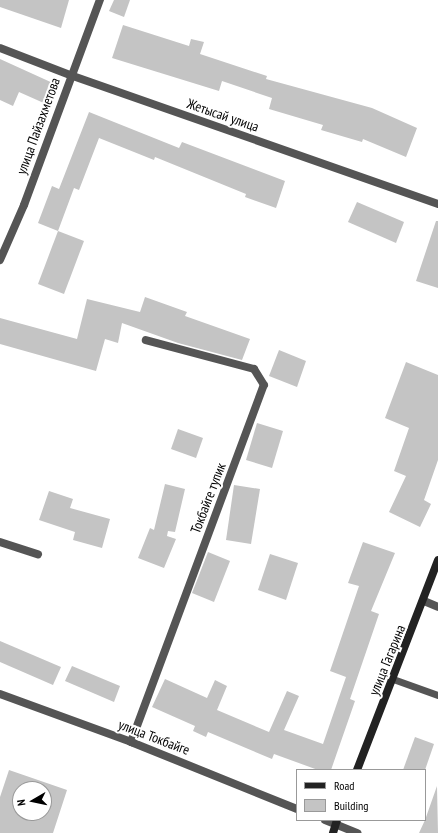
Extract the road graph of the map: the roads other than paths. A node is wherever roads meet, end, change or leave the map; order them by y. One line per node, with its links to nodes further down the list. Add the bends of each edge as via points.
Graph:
1 (100, 0): 3 (street, улица Пайзахметова)
2 (0, 48): 3 (street, Жетысай улица)
3 (70, 75): 4 (street, Жетысай улица); 5 (street, улица Пайзахметова, via 24,205)
4 (438, 204)
5 (0, 260)
6 (146, 340): 15 (street, Токбайге тупик, via 254,369 264,385)
7 (0, 542): 8 (street)
8 (38, 554)
9 (438, 560): 10 (main road, улица Гагарина)
10 (424, 601): 11 (street); 12 (main road, улица Гагарина)
11 (438, 607)
12 (393, 679): 14 (lane); 16 (main road, улица Гагарина)
13 (0, 694): 15 (street, улица Токбайге)
14 (438, 695)
15 (131, 742): 17 (street, улица Токбайге)
16 (357, 769)
17 (296, 809)
18 (336, 822): 19 (main road); 20 (street)
19 (333, 833)
20 (358, 833)

